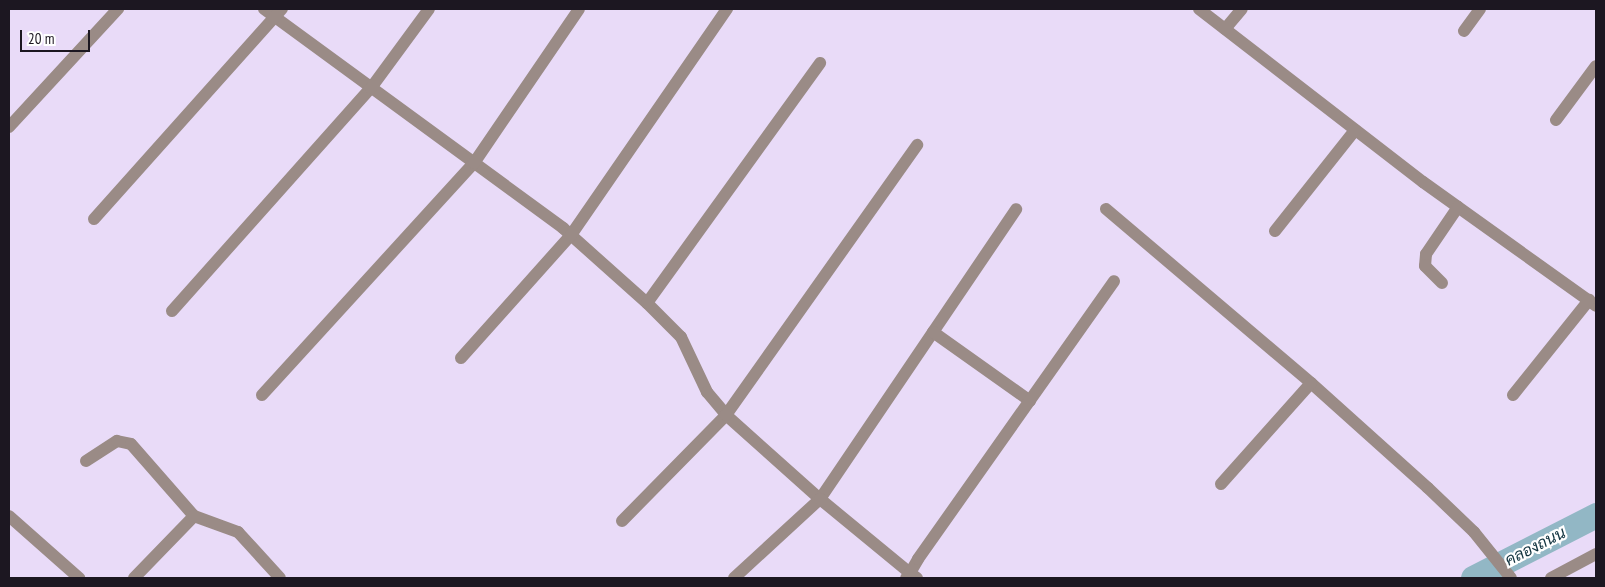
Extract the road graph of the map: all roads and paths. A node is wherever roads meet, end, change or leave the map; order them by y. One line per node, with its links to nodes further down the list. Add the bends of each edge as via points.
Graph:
1 (118, 9): 16 (street)
2 (264, 9): 9 (street)
3 (429, 9): 14 (street)
4 (579, 9): 19 (street)
5 (727, 9): 25 (street)
6 (1199, 9): 10 (street)
7 (1242, 9): 10 (street)
8 (1480, 9): 11 (street)
9 (279, 13): 14 (street); 23 (street)
10 (1226, 29): 17 (street)
11 (1464, 31)
12 (820, 63): 28 (street)
13 (1596, 66): 15 (street)
14 (372, 88): 19 (street); 30 (street)
15 (1556, 120)
16 (9, 127)
17 (1356, 130): 20 (street); 24 (street)
18 (917, 146): 37 (street)
19 (474, 163): 25 (street); 34 (street)
20 (1458, 207): 27 (street, via 1426,254 1425,266); 29 (street)
21 (1016, 209): 31 (street)
22 (1106, 209): 33 (street)
23 (94, 219)
24 (1275, 231)
25 (571, 235): 28 (street); 32 (street)
26 (1114, 281): 36 (street)
27 (1442, 283)
28 (648, 302): 37 (street, via 681,337 707,392)
29 (1593, 303): 35 (street)
30 (172, 311)
31 (934, 332): 36 (street); 40 (street)
32 (461, 358)
33 (1311, 383): 39 (street); 50 (street, via 1474,532)
34 (262, 395)
35 (1513, 395)
36 (1030, 401): 45 (street)
37 (726, 415): 40 (street); 43 (street)
38 (86, 461): 42 (street, via 117,441 131,444)
39 (1222, 484)
40 (820, 499): 45 (street); 49 (street)
41 (9, 516): 46 (street)
42 (194, 516): 47 (street); 48 (street, via 238,532)
43 (622, 521)
44 (1596, 554): 51 (street)
45 (911, 576)
46 (79, 578)
47 (134, 578)
48 (280, 578)
49 (734, 578)
50 (1511, 578)
51 (1551, 578)

